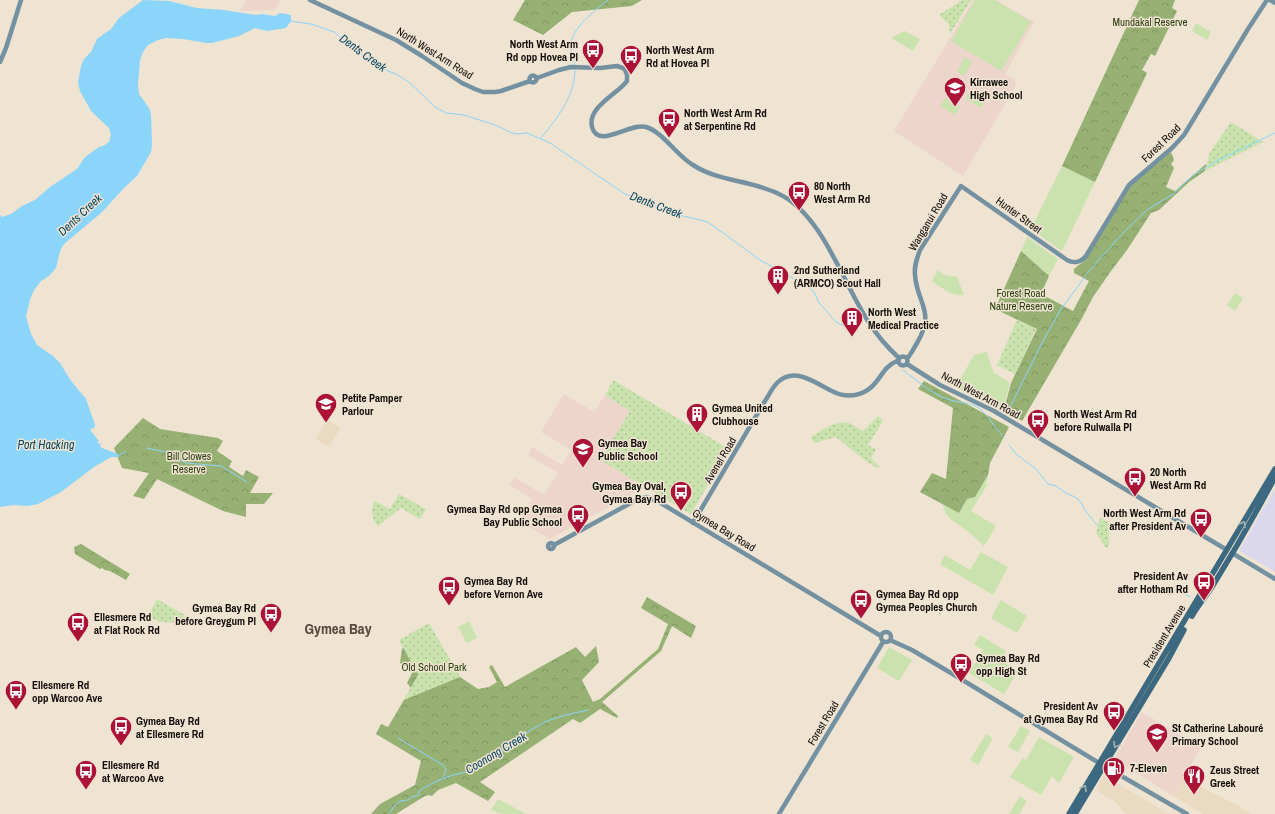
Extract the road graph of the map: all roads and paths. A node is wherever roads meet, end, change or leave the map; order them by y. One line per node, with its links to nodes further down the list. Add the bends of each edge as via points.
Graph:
1 (21, 0): 5 (street)
2 (310, 0): 8 (street, North West Arm Road, via 396,40 462,83 483,92 495,92 530,81 532,83 537,78 571,67 623,68 628,75 627,81 593,115 592,127 597,134 608,136 632,127 648,127 697,168 713,176 769,190 796,205 835,258 868,322)
3 (1269, 0): 4 (street); 7 (street, Forest Road, via 1184,135 1129,185 1084,258 1076,262)
4 (1275, 3)
5 (0, 62)
6 (961, 186): 7 (street, Hunter Street); 9 (street, Wanganui Road, via 916,259 915,275 926,319 921,338)
7 (1067, 260)
8 (898, 359): 9 (street); 10 (street, North West Arm Road, via 900,364); 14 (street, Avenel Road, via 873,386 855,395 837,394 799,375 781,380 765,401)
9 (907, 359): 10 (street)
10 (907, 364): 16 (street, North West Arm Road, via 940,385 999,414)
11 (1275, 469): 13 (main road, President Avenue)
12 (1275, 477): 13 (main road, President Avenue)
13 (1261, 499): 16 (main road, President Avenue)
14 (693, 523): 15 (street, Gymea Bay Road, via 656,501 644,497); 18 (street, Gymea Bay Road)
15 (554, 545)
16 (1229, 552): 17 (street, North West Arm Road); 21 (main road, President Avenue); 22 (main road, President Avenue)
17 (1275, 579)
18 (881, 636): 19 (street, via 887,633); 20 (street)
19 (890, 640): 20 (street); 24 (street, via 945,669)
20 (883, 642): 25 (street, Forest Road)
21 (1169, 658): 22 (main road, via 1166,658); 23 (main road, President Avenue)
22 (1147, 682): 23 (main road, President Avenue)
23 (1138, 705): 24 (main road, President Avenue)
24 (1101, 764): 26 (main road, President Avenue, one-way to 24); 27 (main road, President Avenue); 28 (street)
25 (778, 814)
26 (1069, 814)
27 (1076, 814)
28 (1187, 814)

